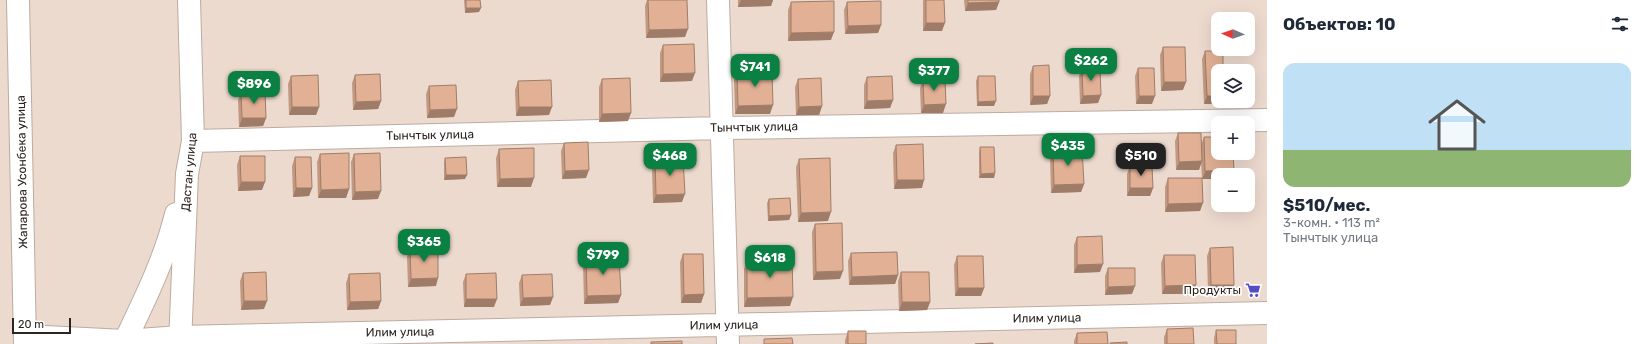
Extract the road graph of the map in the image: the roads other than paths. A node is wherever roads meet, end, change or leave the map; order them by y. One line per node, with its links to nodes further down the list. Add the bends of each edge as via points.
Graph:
1 (18, 0): 10 (street, Жапарова Усонбека улица)
2 (189, 0): 6 (street, Дастан улица)
3 (718, 0): 5 (street)
4 (1267, 120): 5 (street, Тынчтык улица)
5 (722, 128): 6 (street, Тынчтык улица); 9 (street)
6 (193, 141): 7 (street, Дастан улица)
7 (187, 174): 11 (street, Дастан улица); 12 (street, via 170,240)
8 (1267, 313): 9 (street, Илим улица)
9 (728, 335): 11 (street, Илим улица)
10 (25, 340): 12 (street, Илим улица)
11 (180, 340): 12 (street, Илим улица)
12 (125, 341)

